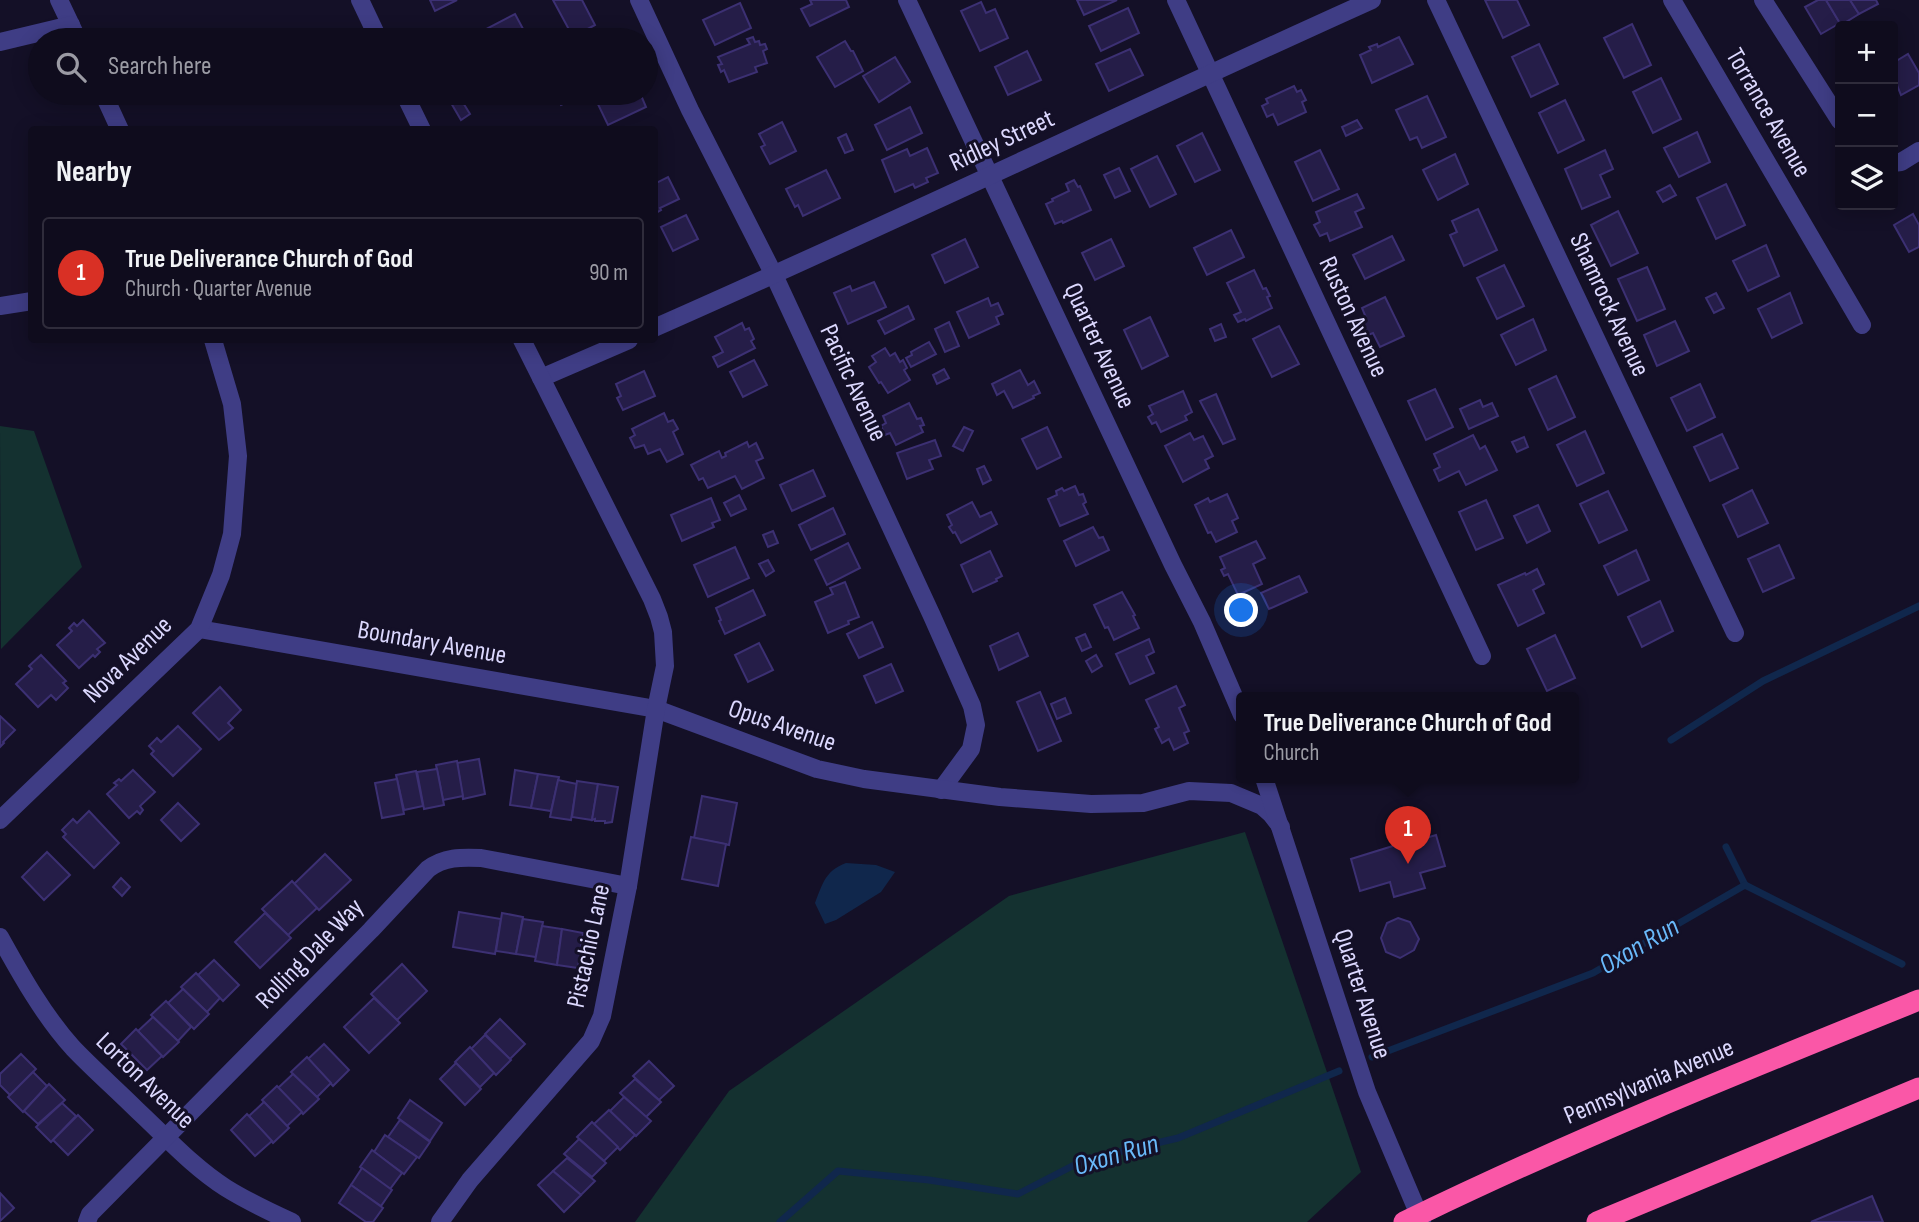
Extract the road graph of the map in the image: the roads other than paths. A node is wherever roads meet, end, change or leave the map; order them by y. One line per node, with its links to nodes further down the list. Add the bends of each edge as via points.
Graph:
1 (59, 0): 10 (street)
2 (359, 0): 11 (street)
3 (639, 0): 12 (street, Pacific Avenue)
4 (907, 0): 24 (street, Quarter Avenue)
5 (1176, 0): 16 (street, Ruston Avenue)
6 (1371, 0): 16 (street, Ridley Street)
7 (1436, 0): 35 (street, Shamrock Avenue)
8 (1672, 0): 28 (street, Torrance Avenue)
9 (1763, 0): 19 (street)
10 (72, 28)
11 (373, 28)
12 (652, 28)
13 (28, 39): 15 (street)
14 (658, 41): 25 (street, Pacific Avenue)
15 (0, 42)
16 (1210, 73): 24 (street, Ridley Street); 36 (street, Ruston Avenue)
17 (109, 105): 20 (street)
18 (410, 105): 21 (street)
19 (1835, 113)
20 (118, 126)
21 (420, 126)
22 (1919, 151): 23 (street)
23 (1898, 162)
24 (990, 176): 25 (street, Ridley Street); 37 (street, Quarter Avenue)
25 (774, 275): 29 (street, Ridley Street); 40 (street, Pacific Avenue, via 972,706 976,725 971,750)
26 (28, 301): 27 (street)
27 (0, 306)
28 (1862, 325)
29 (658, 326)
30 (214, 343): 34 (street, Nova Avenue, via 232,404 238,456 232,534)
31 (523, 343): 33 (street)
32 (622, 343): 33 (street)
33 (541, 379): 38 (street, via 659,617 665,666)
34 (199, 629): 38 (street, Boundary Avenue); 41 (street, Nova Avenue)
35 (1735, 633)
36 (1482, 656)
37 (1236, 701)
38 (656, 709): 40 (street, Opus Avenue, via 817,769); 43 (street, Pistachio Lane)
39 (1266, 783): 42 (street, Quarter Avenue)
40 (941, 790): 42 (street, Opus Avenue, via 1091,804 1143,803 1189,791 1231,793 1262,806)
41 (0, 820)
42 (1281, 827): 48 (street, Quarter Avenue, via 1367,1092)
43 (628, 886): 47 (street, Rolling Dale Way, via 481,858 437,862); 51 (street, Pistachio Lane, via 602,1016 591,1041 470,1180)
44 (0, 937): 47 (street, Lorton Avenue, via 72,1046)
45 (1919, 1000): 48 (highway, Pennsylvania Avenue, via 1488,1181)
46 (1919, 1088): 52 (highway)
47 (166, 1137): 49 (street, Rolling Dale Way); 50 (street, Lorton Avenue, via 226,1188)
48 (1415, 1220)
49 (87, 1222)
50 (292, 1222)
51 (440, 1222)
52 (1597, 1222)

